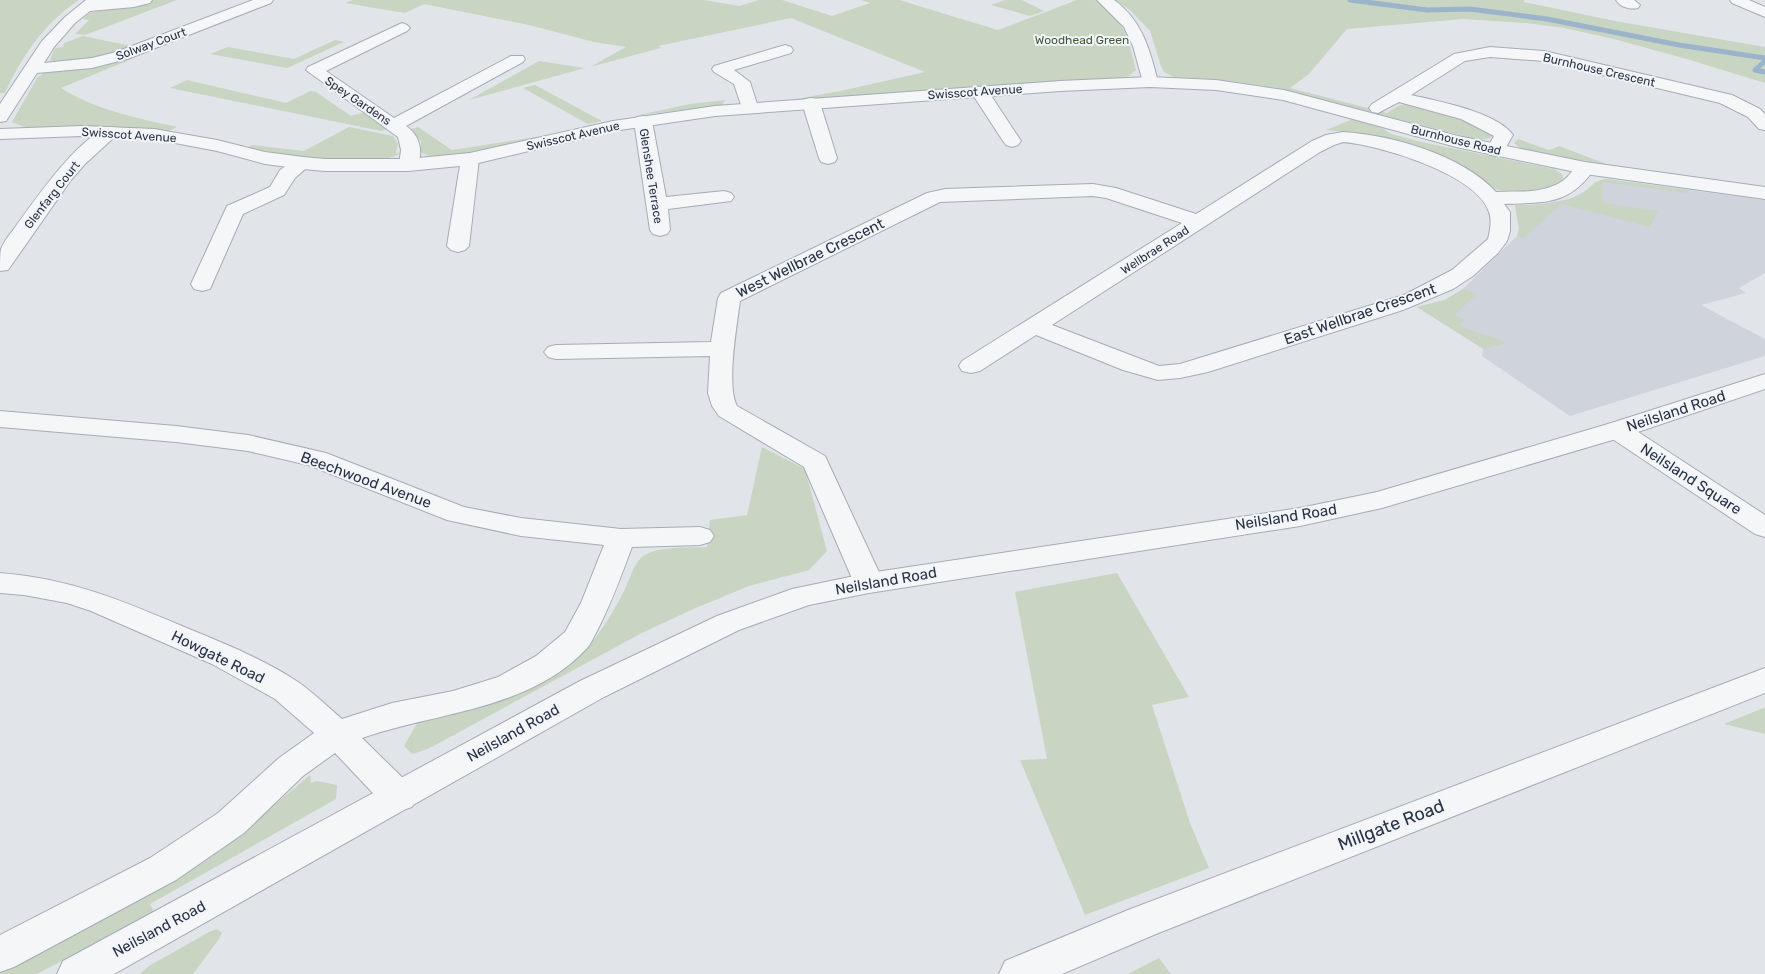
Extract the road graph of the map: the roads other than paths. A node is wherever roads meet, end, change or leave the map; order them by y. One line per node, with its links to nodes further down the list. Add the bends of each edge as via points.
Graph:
1 (145, 0): 5 (street, via 124,4)
2 (266, 0): 10 (street, Solway Court, via 121,56)
3 (1104, 0): 11 (street, via 1132,26 1141,44)
4 (1737, 0): 6 (street)
5 (90, 3): 10 (street, via 48,44)
6 (1765, 13)
7 (402, 28): 19 (street, Spey Gardens, via 314,70)
8 (790, 56): 15 (street, via 720,69 742,82)
9 (517, 59): 19 (street)
10 (32, 70): 17 (street)
11 (1150, 82): 12 (street, Swisscot Avenue); 25 (street, Burnhouse Road, via 1216,85 1284,95)
12 (980, 92): 14 (street, Swisscot Avenue); 24 (street)
13 (1398, 96): 16 (street, Burnhouse Crescent); 20 (street, Burnhouse Crescent, via 1460,57 1490,52 1544,56 1726,99 1754,113); 25 (street, via 1496,128 1504,135)
14 (811, 103): 15 (street, Swisscot Avenue); 26 (street)
15 (749, 108): 18 (street, Swisscot Avenue)
16 (1378, 108)
17 (0, 117)
18 (643, 121): 27 (street, Swisscot Avenue); 34 (street, Glenshee Terrace)
19 (394, 125): 29 (street, Spey Gardens, via 411,142)
20 (1765, 125)
21 (111, 132): 22 (street, Swisscot Avenue); 28 (street, Swisscot Avenue, via 154,134); 38 (street, Glenfarg Court, via 93,144 51,193)
22 (0, 134)
23 (1340, 137): 33 (street, East Wellbrae Crescent, via 1383,142 1432,159 1464,175); 35 (street, Wellbrae Road, via 1323,143)
24 (1012, 141)
25 (1495, 150): 30 (street, Burnhouse Road)
26 (828, 158)
27 (470, 159): 29 (street, Swisscot Avenue); 37 (street)
28 (303, 163): 29 (street, Swisscot Avenue); 39 (street, via 287,174 277,191 234,210)
29 (408, 165)
30 (1585, 168): 31 (street, Burnhouse Road); 33 (street, via 1570,185 1549,196)
31 (1765, 193)
32 (724, 197): 34 (street)
33 (1493, 198): 40 (street, East Wellbrae Crescent, via 1503,224 1497,241 1462,274 1438,288 1199,367 1158,373)
34 (657, 204): 36 (street, Glenshee Terrace)
35 (1199, 222): 40 (street, Wellbrae Road); 41 (street, West Wellbrae Crescent, via 1109,192 1093,190 956,193 934,197 729,298)
36 (660, 230)
37 (458, 246)
38 (0, 265)
39 (202, 284)
40 (1036, 327): 43 (street, Wellbrae Road)
41 (723, 349): 42 (street); 51 (street, West Wellbrae Crescent, via 720,390 728,411 816,462)
42 (556, 352)
43 (971, 366)
44 (1765, 381): 46 (street, Neilsland Road)
45 (0, 419): 49 (street, Beechwood Avenue, via 176,434 248,444 317,459 457,514 521,528)
46 (1617, 430): 47 (street, Neilsland Square); 51 (street, Neilsland Road, via 1382,500 1300,517)
47 (1765, 528)
48 (700, 536): 49 (street, Beechwood Avenue)
49 (621, 538): 53 (street, via 596,603 577,639 547,664 510,685 454,703 392,715)
50 (0, 583): 53 (street, Howgate Road, via 72,594 223,656 287,691)
51 (869, 583): 54 (street, Neilsland Road, via 803,596 728,623 592,689)
52 (1765, 680): 57 (street, Millgate Road, via 1142,922)
53 (337, 734): 54 (street, Howgate Road); 55 (street, via 291,767 231,823 163,869)
54 (399, 797): 56 (street, Neilsland Road)
55 (0, 955)
56 (77, 974)
57 (1019, 974)

